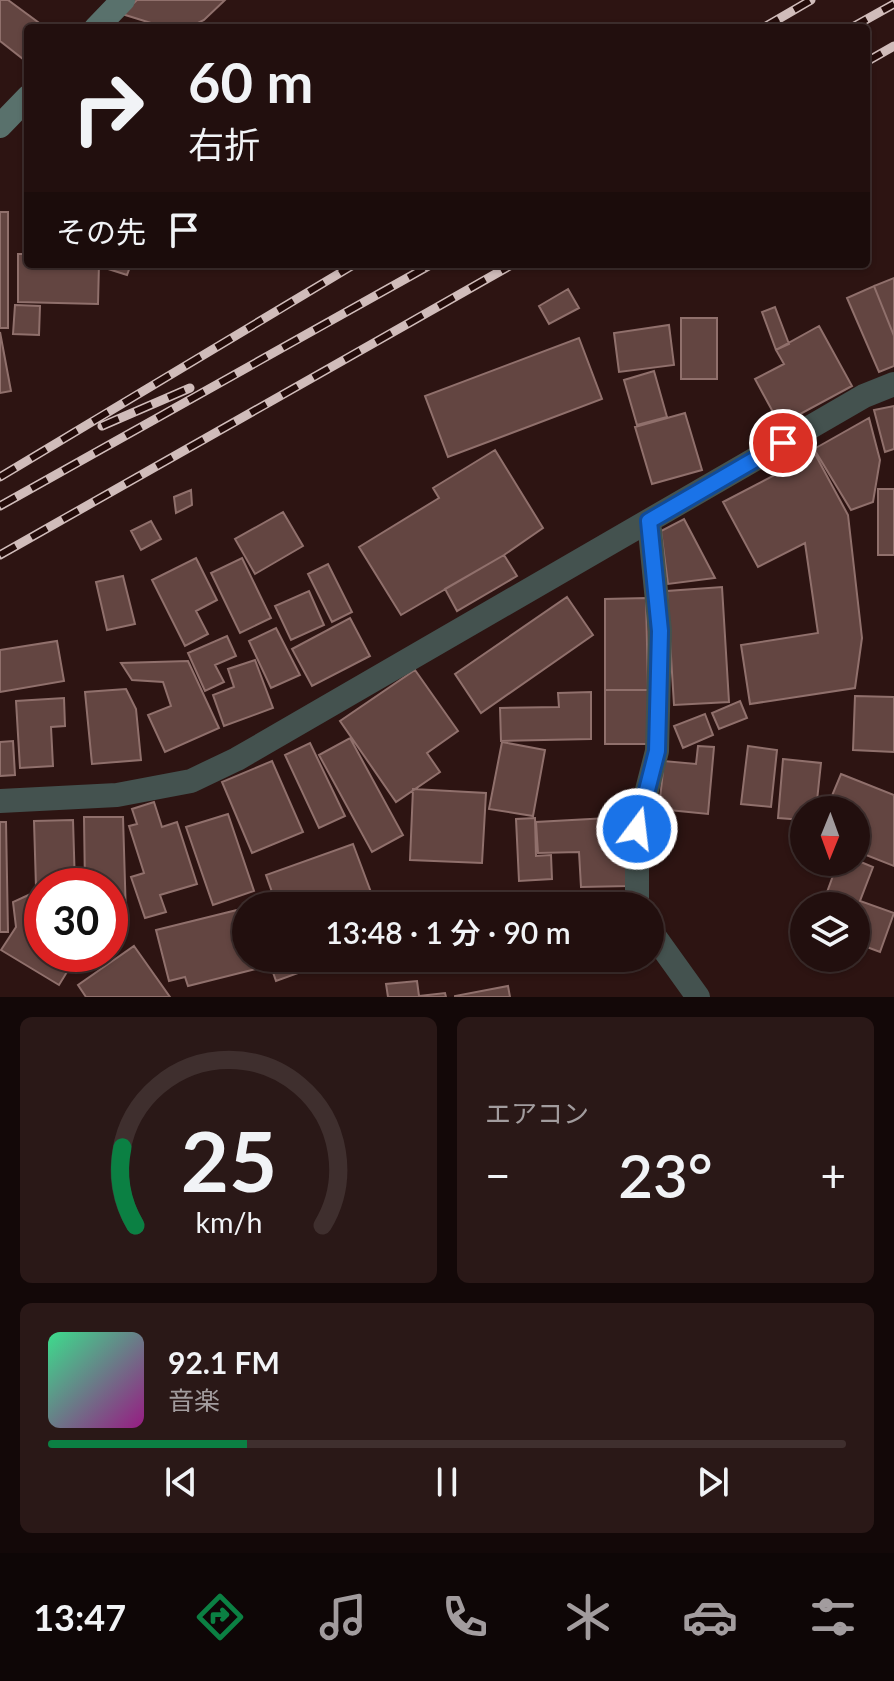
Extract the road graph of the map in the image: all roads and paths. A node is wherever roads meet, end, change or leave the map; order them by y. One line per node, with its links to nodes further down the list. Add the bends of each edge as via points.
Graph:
1 (123, 0): 2 (main road)
2 (100, 24)
3 (24, 101): 4 (main road)
4 (0, 126)
5 (894, 384): 6 (street, via 864,396)
6 (649, 521): 7 (street, via 191,781 117,795); 8 (street, via 660,631 657,751 637,829)
7 (0, 801)
8 (637, 892)
9 (664, 950): 10 (street)
10 (698, 997)

